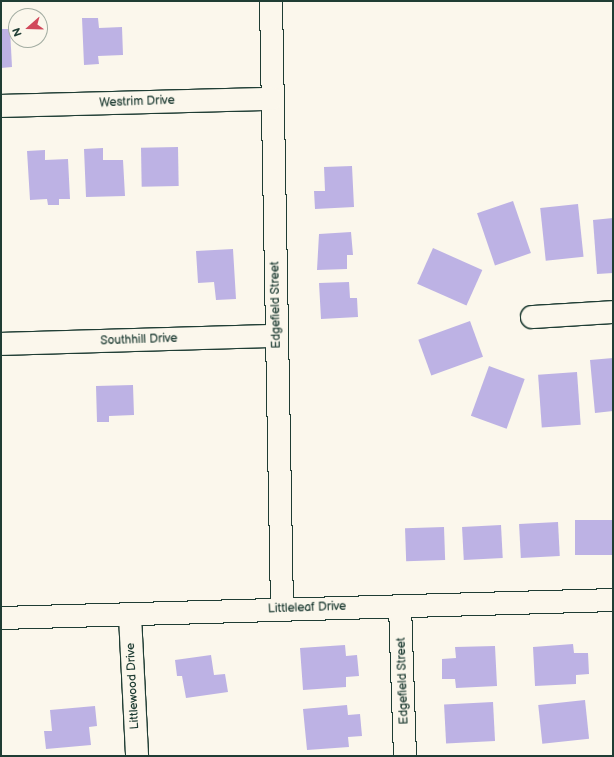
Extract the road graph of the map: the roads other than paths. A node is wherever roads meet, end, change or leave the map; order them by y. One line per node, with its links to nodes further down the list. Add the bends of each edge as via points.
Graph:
1 (271, 1): 2 (street, Edgefield Street)
2 (272, 98): 3 (street, Westrim Drive); 6 (street, Edgefield Street)
3 (1, 106)
4 (613, 312): 5 (street)
5 (532, 317)
6 (276, 336): 7 (street, Southhill Drive); 10 (street, Edgefield Street)
7 (1, 344)
8 (613, 600): 9 (street, Littleleaf Drive)
9 (400, 606): 10 (street, Littleleaf Drive); 14 (street, Edgefield Street)
10 (282, 608): 11 (street, Littleleaf Drive)
11 (130, 616): 12 (street, Littleleaf Drive); 13 (street, Littlewood Drive)
12 (1, 618)
13 (137, 756)
14 (405, 756)

